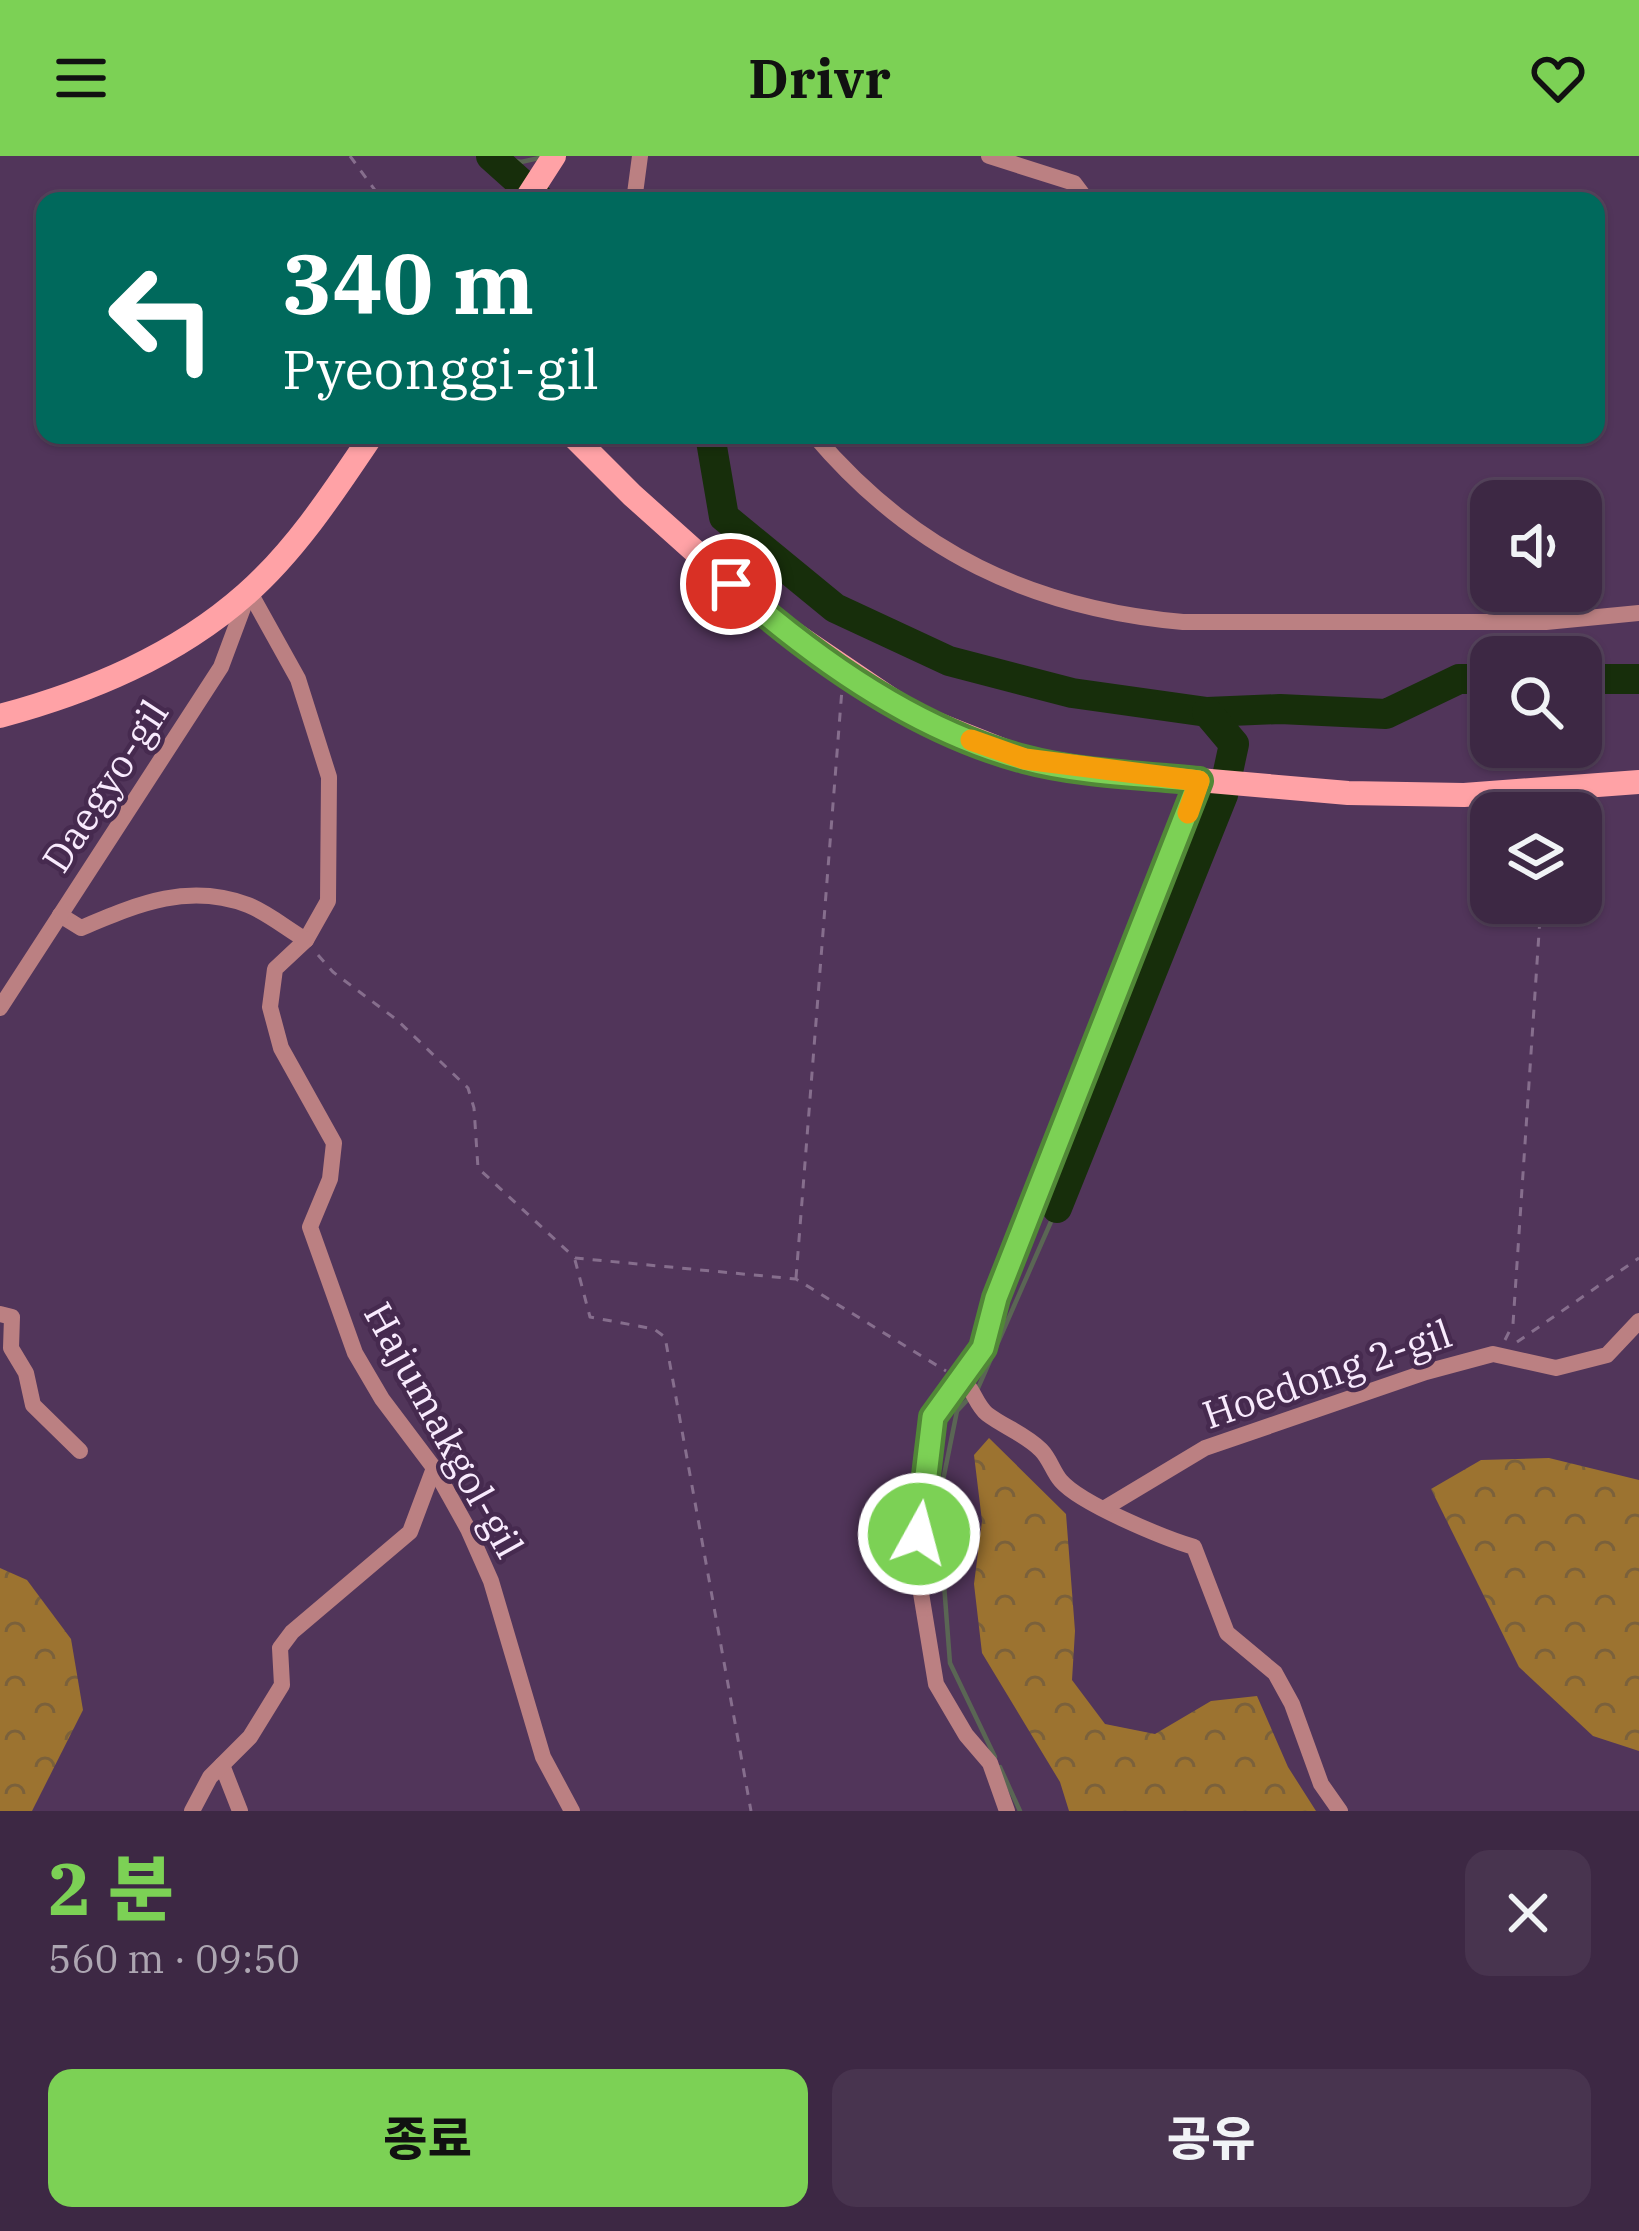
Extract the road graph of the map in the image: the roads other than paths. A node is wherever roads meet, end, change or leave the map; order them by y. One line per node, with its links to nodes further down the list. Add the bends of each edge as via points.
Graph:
1 (554, 156): 4 (main road)
2 (640, 156): 5 (street)
3 (989, 156): 6 (street)
4 (531, 192)
5 (635, 192)
6 (1081, 192)
7 (366, 444): 10 (main road)
8 (581, 444): 14 (main road, via 765,614 914,715 1025,759)
9 (822, 444): 11 (street, via 920,535 994,577 1127,616 1546,622)
10 (249, 591): 12 (main road, via 116,677); 15 (street, Daegyo-gil, via 221,667); 16 (street, Hajumakgol-gil, via 298,679 328,777 328,901)
11 (1639, 613)
12 (0, 716)
13 (1639, 782): 14 (main road, via 1464,795)
14 (1216, 783): 20 (street, via 1112,1010 983,1348)
15 (60, 916): 16 (street, via 81,928 150,900 196,893 249,905); 17 (street, Daegyo-gil)
16 (306, 940): 22 (street, Hajumakgol-gil, via 275,969 270,1007 281,1048 334,1143 330,1179 310,1227 355,1353)
17 (0, 1008)
18 (0, 1314): 21 (street, via 12,1317 11,1348 33,1405)
19 (1639, 1321): 23 (street, Hoedong 2-gil, via 1606,1354 1556,1367 1498,1355 1205,1448)
20 (963, 1381): 23 (street, via 977,1403 1044,1453 1062,1483); 28 (street, via 933,1417 919,1582 936,1684 990,1763)
21 (80, 1451)
22 (434, 1468): 24 (street, via 410,1532 280,1648 282,1685); 27 (street, Hajumakgol-gil, via 491,1581 537,1741)
23 (1105, 1508): 29 (street, via 1194,1547 1227,1633 1275,1673)
24 (222, 1765): 25 (street); 26 (street)
25 (192, 1811)
26 (240, 1811)
27 (572, 1811)
28 (1007, 1811)
29 (1340, 1811)

